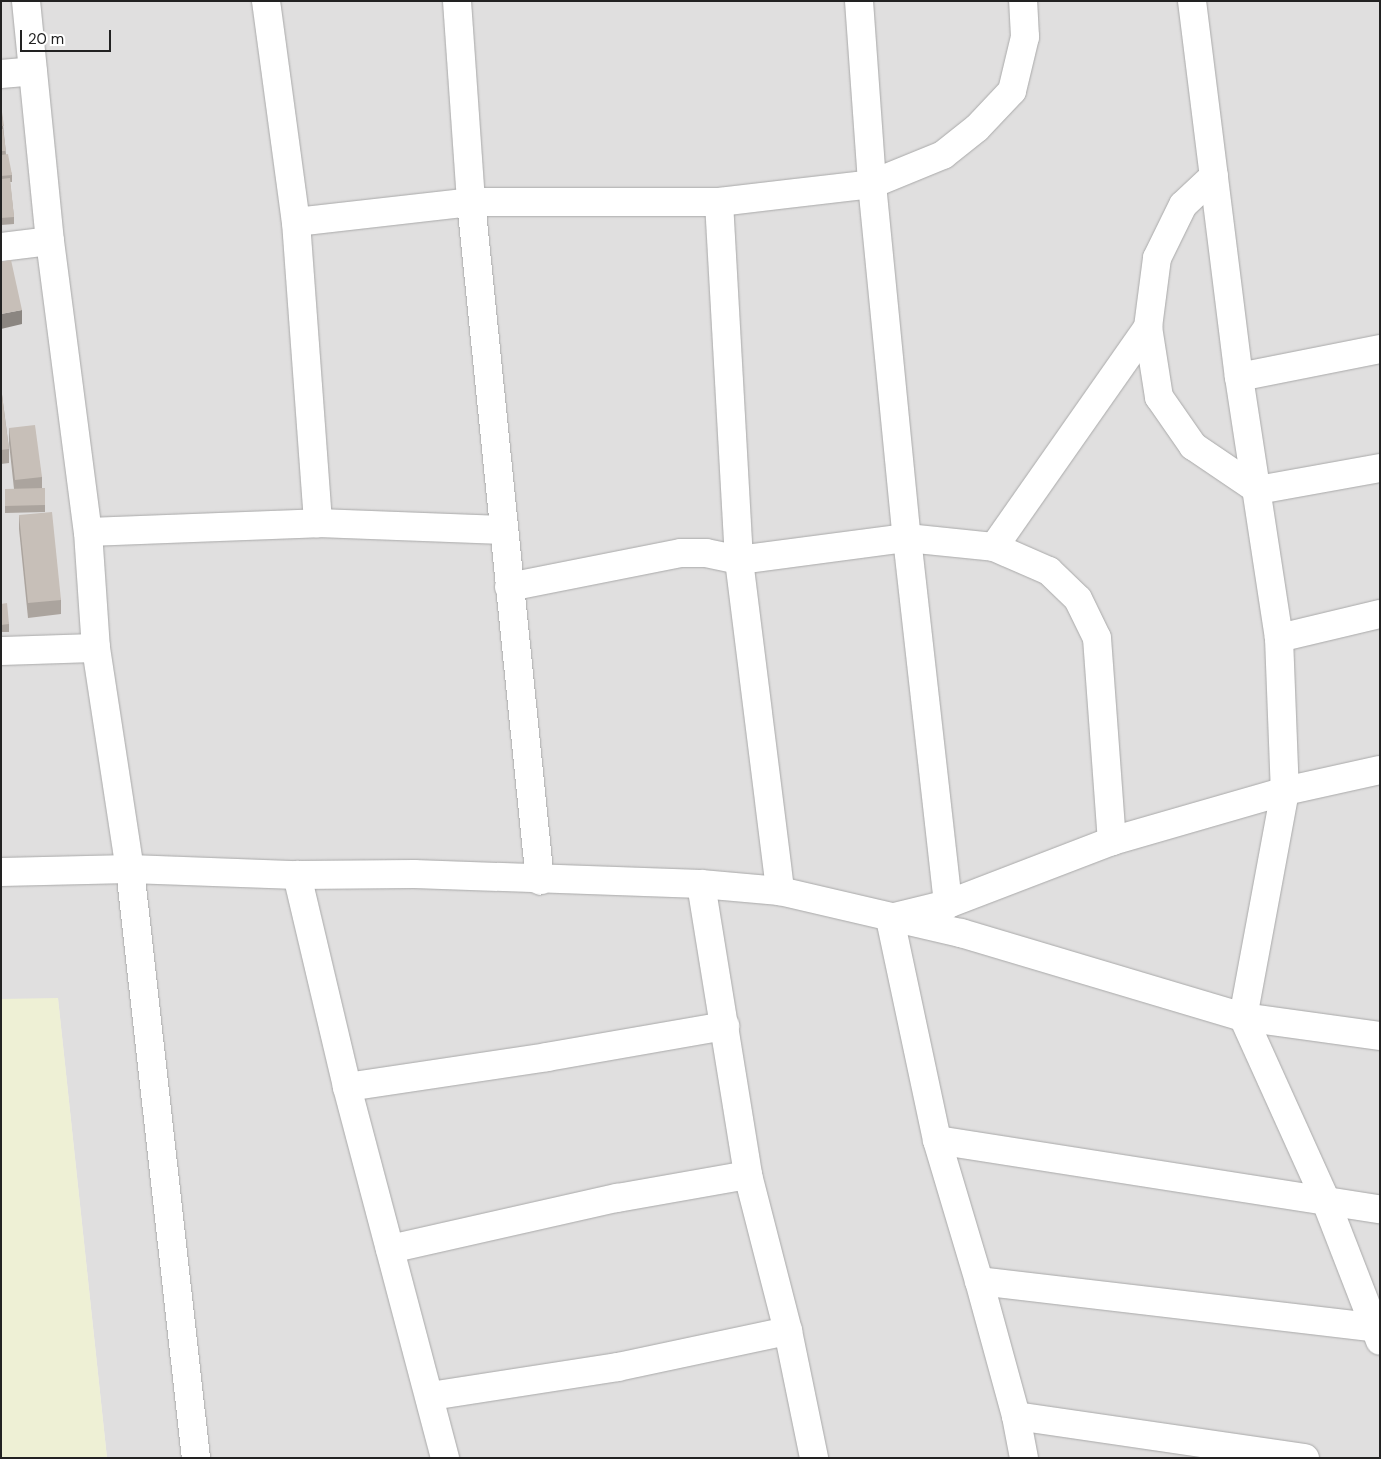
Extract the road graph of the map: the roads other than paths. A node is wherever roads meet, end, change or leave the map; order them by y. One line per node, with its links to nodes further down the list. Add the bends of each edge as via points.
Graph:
1 (26, 1): 7 (street)
2 (266, 1): 13 (street)
3 (457, 1): 11 (street)
4 (858, 1): 10 (street)
5 (1023, 1): 10 (street, via 1025,37 1012,92 977,128 943,155)
6 (1192, 1): 9 (street)
7 (33, 71): 8 (street); 14 (street)
8 (1, 74)
9 (1214, 176): 16 (street, via 1183,205 1157,258); 18 (street)
10 (872, 184): 12 (street); 24 (street)
11 (471, 202): 12 (street); 13 (street); 22 (street)
12 (718, 202): 26 (street)
13 (296, 222): 21 (street)
14 (50, 241): 15 (street); 23 (street)
15 (1, 247)
16 (1148, 327): 20 (street, via 1159,397 1193,446); 25 (street)
17 (1380, 349): 18 (street)
18 (1239, 377): 20 (street)
19 (1380, 468): 20 (street)
20 (1258, 490): 29 (street)
21 (318, 523): 22 (street); 23 (street)
22 (504, 530): 27 (street)
23 (88, 532): 30 (street)
24 (907, 538): 25 (street); 26 (street); 41 (street)
25 (994, 547): 34 (street, via 1049,571 1078,599 1097,638)
26 (739, 560): 27 (street, via 681,552); 40 (street)
27 (509, 587): 38 (street)
28 (1380, 614): 29 (street)
29 (1279, 638): 33 (street)
30 (96, 648): 31 (street); 35 (street)
31 (1, 651)
32 (1380, 770): 33 (street)
33 (1285, 790): 34 (street); 43 (street)
34 (1112, 841): 41 (street)
35 (130, 869): 36 (street); 37 (street); 57 (street)
36 (1, 872)
37 (297, 875): 38 (street, via 414,874); 46 (street)
38 (540, 881): 39 (street)
39 (701, 884): 40 (street); 44 (street)
40 (780, 891): 42 (street)
41 (948, 904): 42 (street)
42 (890, 918): 43 (street, via 961,933); 47 (street)
43 (1242, 1017): 45 (street); 49 (street)
44 (725, 1026): 46 (street); 48 (street)
45 (1380, 1036)
46 (347, 1087): 51 (street)
47 (937, 1140): 49 (street); 52 (street)
48 (748, 1175): 51 (street, via 617,1198); 53 (street)
49 (1325, 1199): 50 (street); 54 (street)
50 (1380, 1209)
51 (390, 1249): 55 (street)
52 (979, 1281): 54 (street); 56 (street)
53 (788, 1331): 55 (street, via 618,1367); 59 (street)
54 (1378, 1332)
55 (431, 1396): 58 (street)
56 (1016, 1416): 60 (street); 61 (street)
57 (196, 1458)
58 (446, 1458)
59 (814, 1458)
60 (1024, 1458)
61 (1305, 1458)

